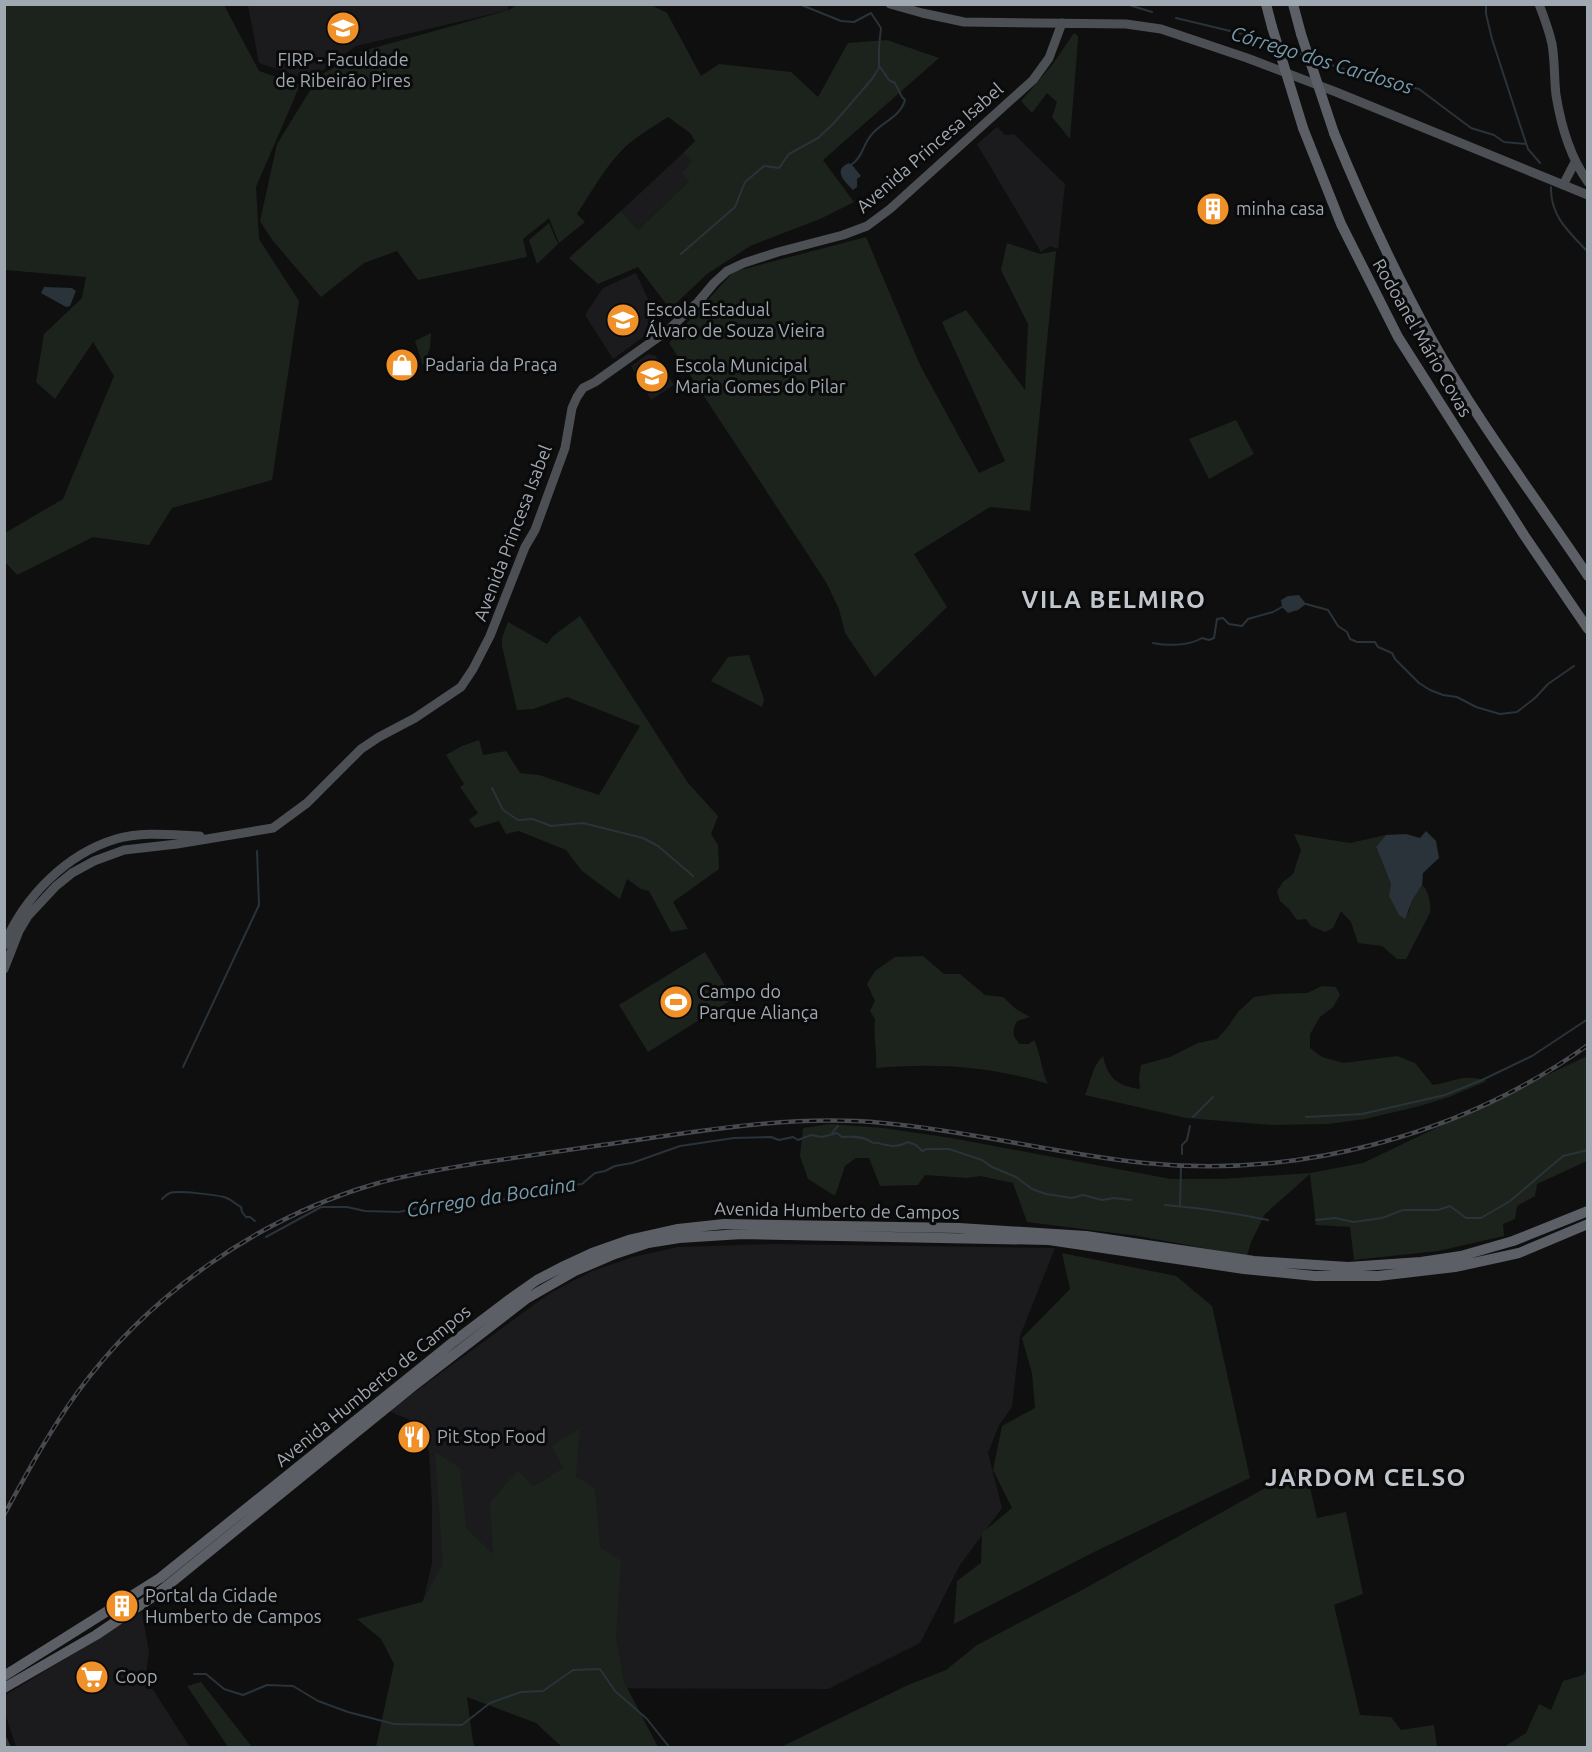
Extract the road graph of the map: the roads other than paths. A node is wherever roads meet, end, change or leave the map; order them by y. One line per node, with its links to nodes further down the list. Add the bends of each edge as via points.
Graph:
1 (890, 4): 5 (main road, via 964,22)
2 (1266, 4): 11 (highway, Rodoanel Mário Covas, bridge, via 1304,128 1341,224 1398,337)
3 (1293, 4): 10 (highway, Rodoanel Mário Covas, bridge, via 1334,133 1372,223 1433,341)
4 (1539, 4): 6 (main road, via 1552,45 1557,96)
5 (1062, 23): 8 (main road, via 1126,24 1168,31 1336,92); 12 (main road, Avenida Princesa Isabel, via 1049,58 1033,80 883,214 851,232 778,252 727,272 667,331 584,388 572,408 565,448 535,530 490,636 461,687 361,749 307,803 273,828)
6 (1575, 162): 7 (main road); 8 (main road)
7 (1587, 182): 9 (main road)
8 (1563, 184): 9 (main road)
9 (1585, 194)
10 (1587, 576)
11 (1587, 629)
12 (217, 836): 13 (main road, Avenida Princesa Isabel, via 142,834 99,846 78,857 42,886 18,916); 14 (main road, Avenida Princesa Isabel, via 124,850 72,873 28,916)
13 (4, 945)
14 (4, 969)
15 (1587, 1211): 17 (highway, Avenida Humberto de Campos, via 1513,1241 1461,1256 1358,1267 1254,1261 1086,1236)
16 (1587, 1224): 17 (highway, Avenida Humberto de Campos, via 1520,1253 1455,1267 1378,1276 1315,1276 1256,1270)
17 (1002, 1234): 18 (highway, Avenida Humberto de Campos, via 741,1229 648,1243 575,1271 526,1299)
18 (334, 1443): 19 (highway, Avenida Humberto de Campos, via 160,1578); 20 (highway, Avenida Humberto de Campos, via 157,1594 96,1635)
19 (4, 1676)
20 (4, 1688)
21 (4, 1741): 22 (street)
22 (7, 1748)

